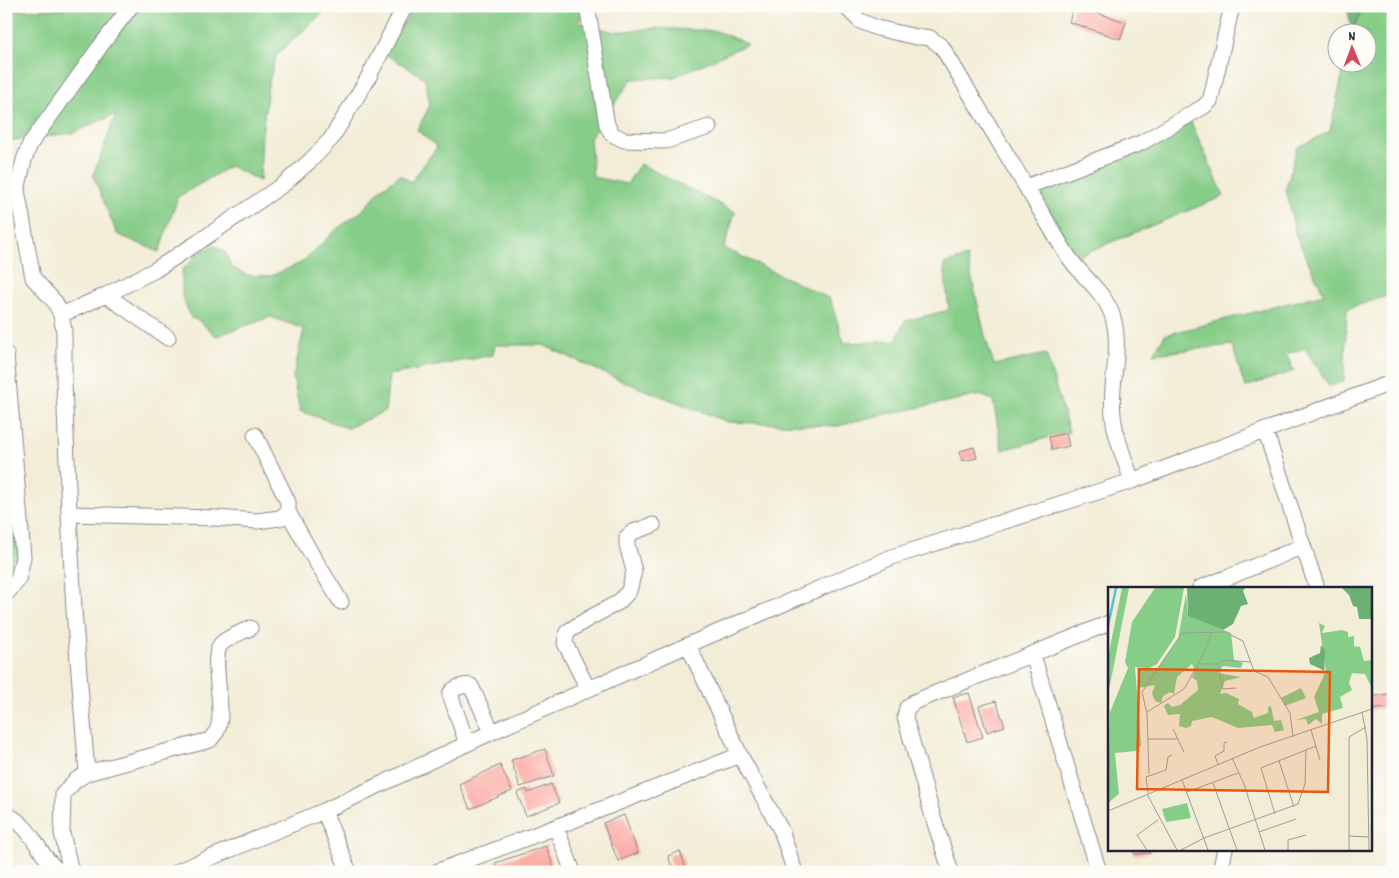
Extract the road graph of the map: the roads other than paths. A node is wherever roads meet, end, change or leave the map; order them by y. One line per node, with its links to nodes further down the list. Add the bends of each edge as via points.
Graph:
1 (132, 6): 9 (street, via 30,144 22,165 17,190 33,278 55,302)
2 (405, 6): 8 (street, via 367,80 331,139 311,160 284,184 197,243 155,270)
3 (587, 6): 6 (street, via 607,124 612,134 624,140 666,141)
4 (845, 6): 7 (street, via 860,21 877,28 930,38 942,47)
5 (1232, 6): 7 (street, via 1210,101 1141,143)
6 (709, 127)
7 (1026, 187): 15 (street, via 1073,263 1108,304 1112,314 1117,347 1113,414)
8 (106, 295): 9 (street); 10 (street)
9 (61, 315): 17 (street)
10 (168, 338)
11 (6, 354): 23 (street, via 23,557 18,580)
12 (1393, 382): 13 (street)
13 (1265, 430): 15 (street); 19 (street)
14 (255, 435): 16 (street, via 288,502)
15 (1132, 481): 27 (street, via 892,557)
16 (288, 512): 17 (street, via 280,518 256,521); 24 (street)
17 (69, 514): 35 (street)
18 (652, 525): 29 (street, via 627,537 634,571 629,591 619,602 567,632 565,643)
19 (1303, 546): 20 (street); 22 (street)
20 (1230, 583): 21 (street)
21 (1206, 587)
22 (1317, 587)
23 (6, 594)
24 (341, 602)
25 (1108, 623): 28 (street)
26 (250, 628): 35 (street, via 221,644 217,656 218,730 210,740)
27 (688, 645): 29 (street); 34 (street)
28 (1032, 655): 47 (street, via 914,702 907,708 905,717); 48 (street)
29 (588, 690): 32 (street)
30 (485, 715): 31 (street); 31 (street, via 471,686 452,690 450,694); 32 (street)
31 (461, 726): 33 (street)
32 (492, 732): 33 (street)
33 (467, 744): 36 (street)
34 (740, 755): 38 (street); 46 (street, via 781,830)
35 (87, 773): 41 (street, via 74,781 63,794 62,834)
36 (324, 811): 42 (street); 43 (street)
37 (6, 814): 40 (street, via 30,832 48,862)
38 (556, 827): 44 (street); 45 (street)
39 (1225, 850): 49 (street)
40 (60, 872)
41 (71, 872)
42 (176, 872)
43 (349, 872)
44 (436, 872)
45 (573, 872)
46 (795, 872)
47 (951, 872)
48 (1100, 872)
49 (1220, 872)

